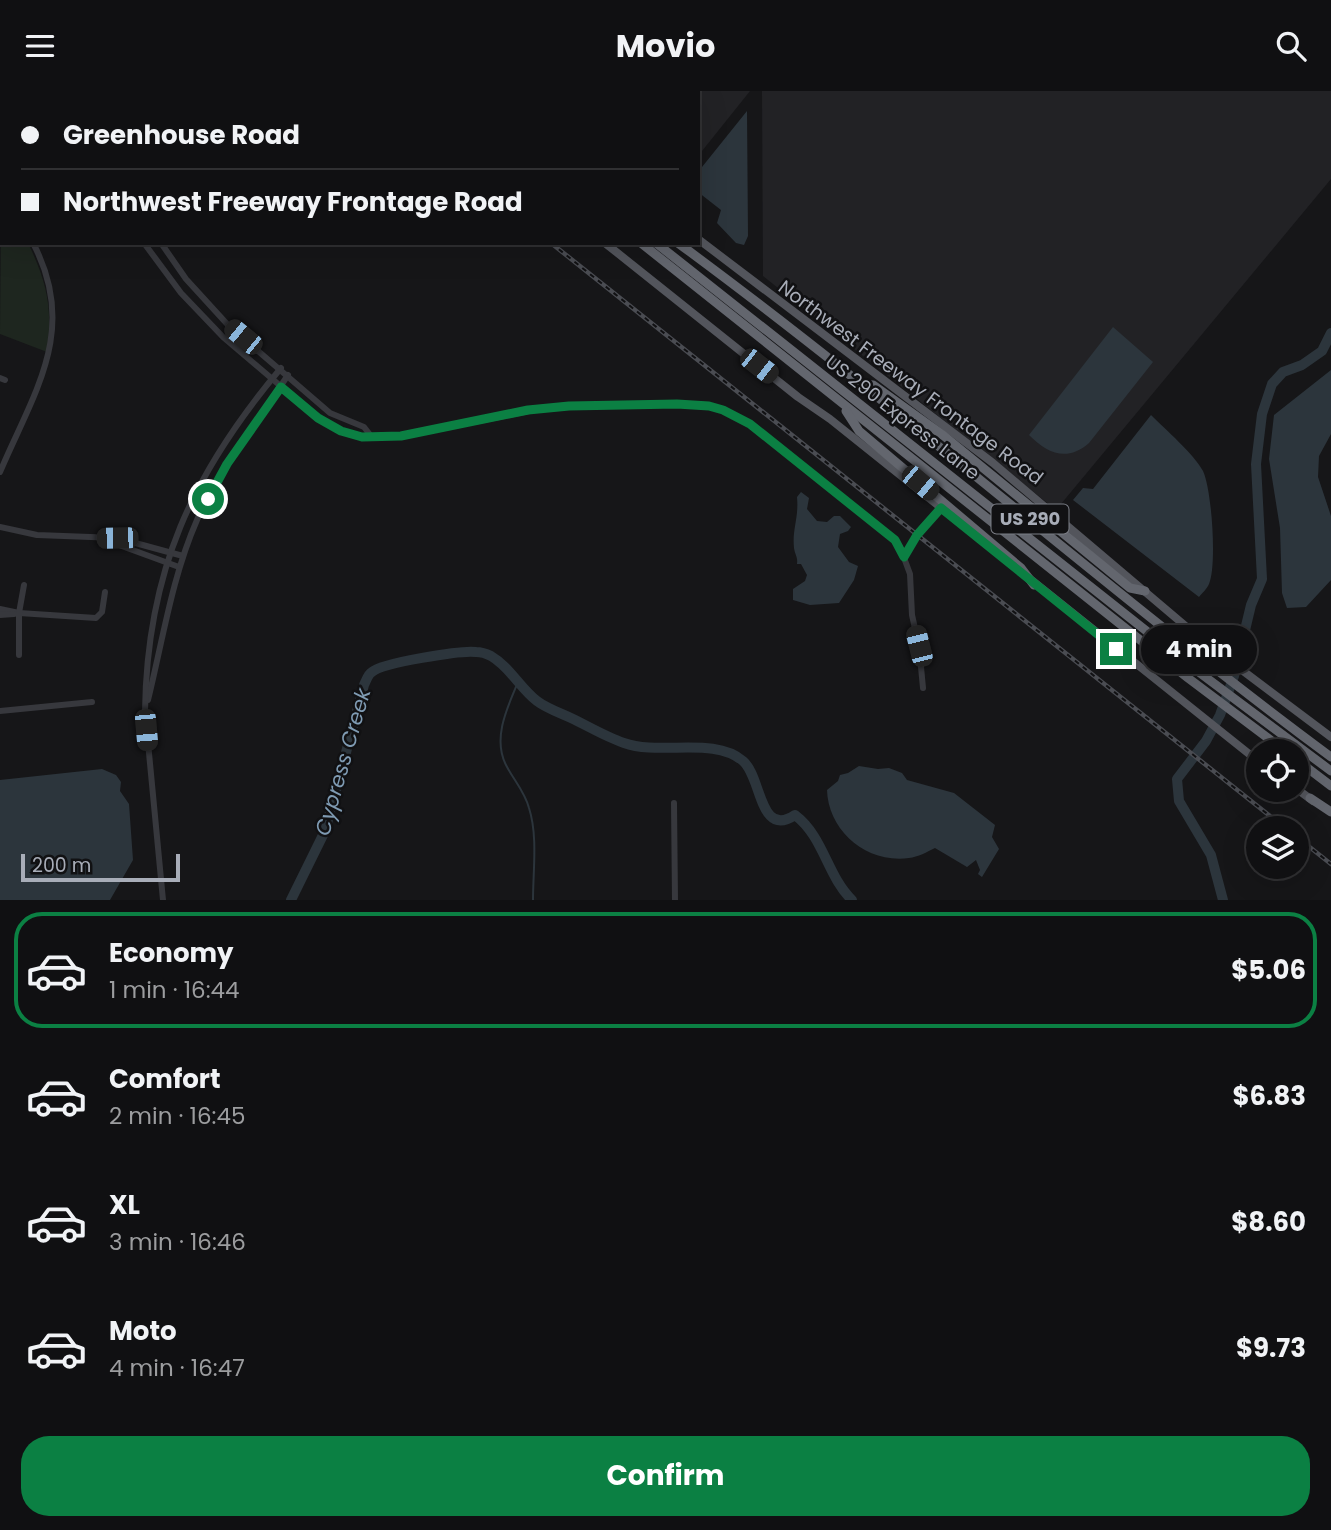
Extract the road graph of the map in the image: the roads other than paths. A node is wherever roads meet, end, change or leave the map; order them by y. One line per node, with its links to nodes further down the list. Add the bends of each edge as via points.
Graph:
1 (700, 241): 27 (main road, Northwest Freeway Frontage Road, via 993,463)
2 (34, 245): 16 (street, via 52,290 52,337 45,368)
3 (146, 245): 11 (street, via 198,313)
4 (162, 245): 9 (street, via 215,312)
5 (608, 245): 17 (main road)
6 (643, 245): 14 (highway, US 290)
7 (659, 245): 42 (highway, US 290 Express Lane, via 1192,667)
8 (681, 245): 12 (highway, US 290)
9 (281, 368): 10 (street); 11 (street)
10 (288, 375): 13 (street); 15 (street, via 330,413 364,427)
11 (272, 379): 13 (street); 20 (street, via 218,453 180,523)
12 (860, 384): 27 (highway, via 873,385 904,407 1130,588); 40 (highway, US 290, via 1197,657)
13 (281, 387): 15 (street, via 330,425); 21 (street, via 227,464)
14 (841, 404): 26 (highway, via 859,431 1021,568); 38 (highway, US 290)
15 (371, 436): 22 (street, via 401,436 569,406 709,406 750,424 895,540)
16 (0, 472)
17 (941, 508): 22 (street); 26 (main road)
18 (0, 527): 19 (street, via 37,535)
19 (103, 538): 20 (street); 23 (street)
20 (170, 553): 21 (street); 23 (street)
21 (183, 556): 24 (street)
22 (904, 557): 33 (street, via 910,573)
23 (167, 562): 24 (street); 36 (street, via 149,648)
24 (179, 566): 36 (street)
25 (24, 585): 30 (street)
26 (1034, 585): 39 (main road)
27 (1146, 591): 37 (main road, Northwest Freeway Frontage Road, via 1202,640)
28 (105, 592): 30 (street, via 102,612 96,618)
29 (0, 609): 30 (street)
30 (19, 613): 31 (street); 32 (street)
31 (0, 615)
32 (19, 655)
33 (923, 688)
34 (92, 702): 35 (street)
35 (0, 711)
36 (145, 711): 47 (street)
37 (1331, 737)
38 (1268, 739)
39 (1246, 752)
40 (1331, 757)
41 (1309, 769): 43 (highway)
42 (1331, 771)
43 (1331, 786)
44 (1310, 798): 46 (highway)
45 (674, 803): 48 (street)
46 (1331, 814)
47 (163, 900)
48 (675, 900)

